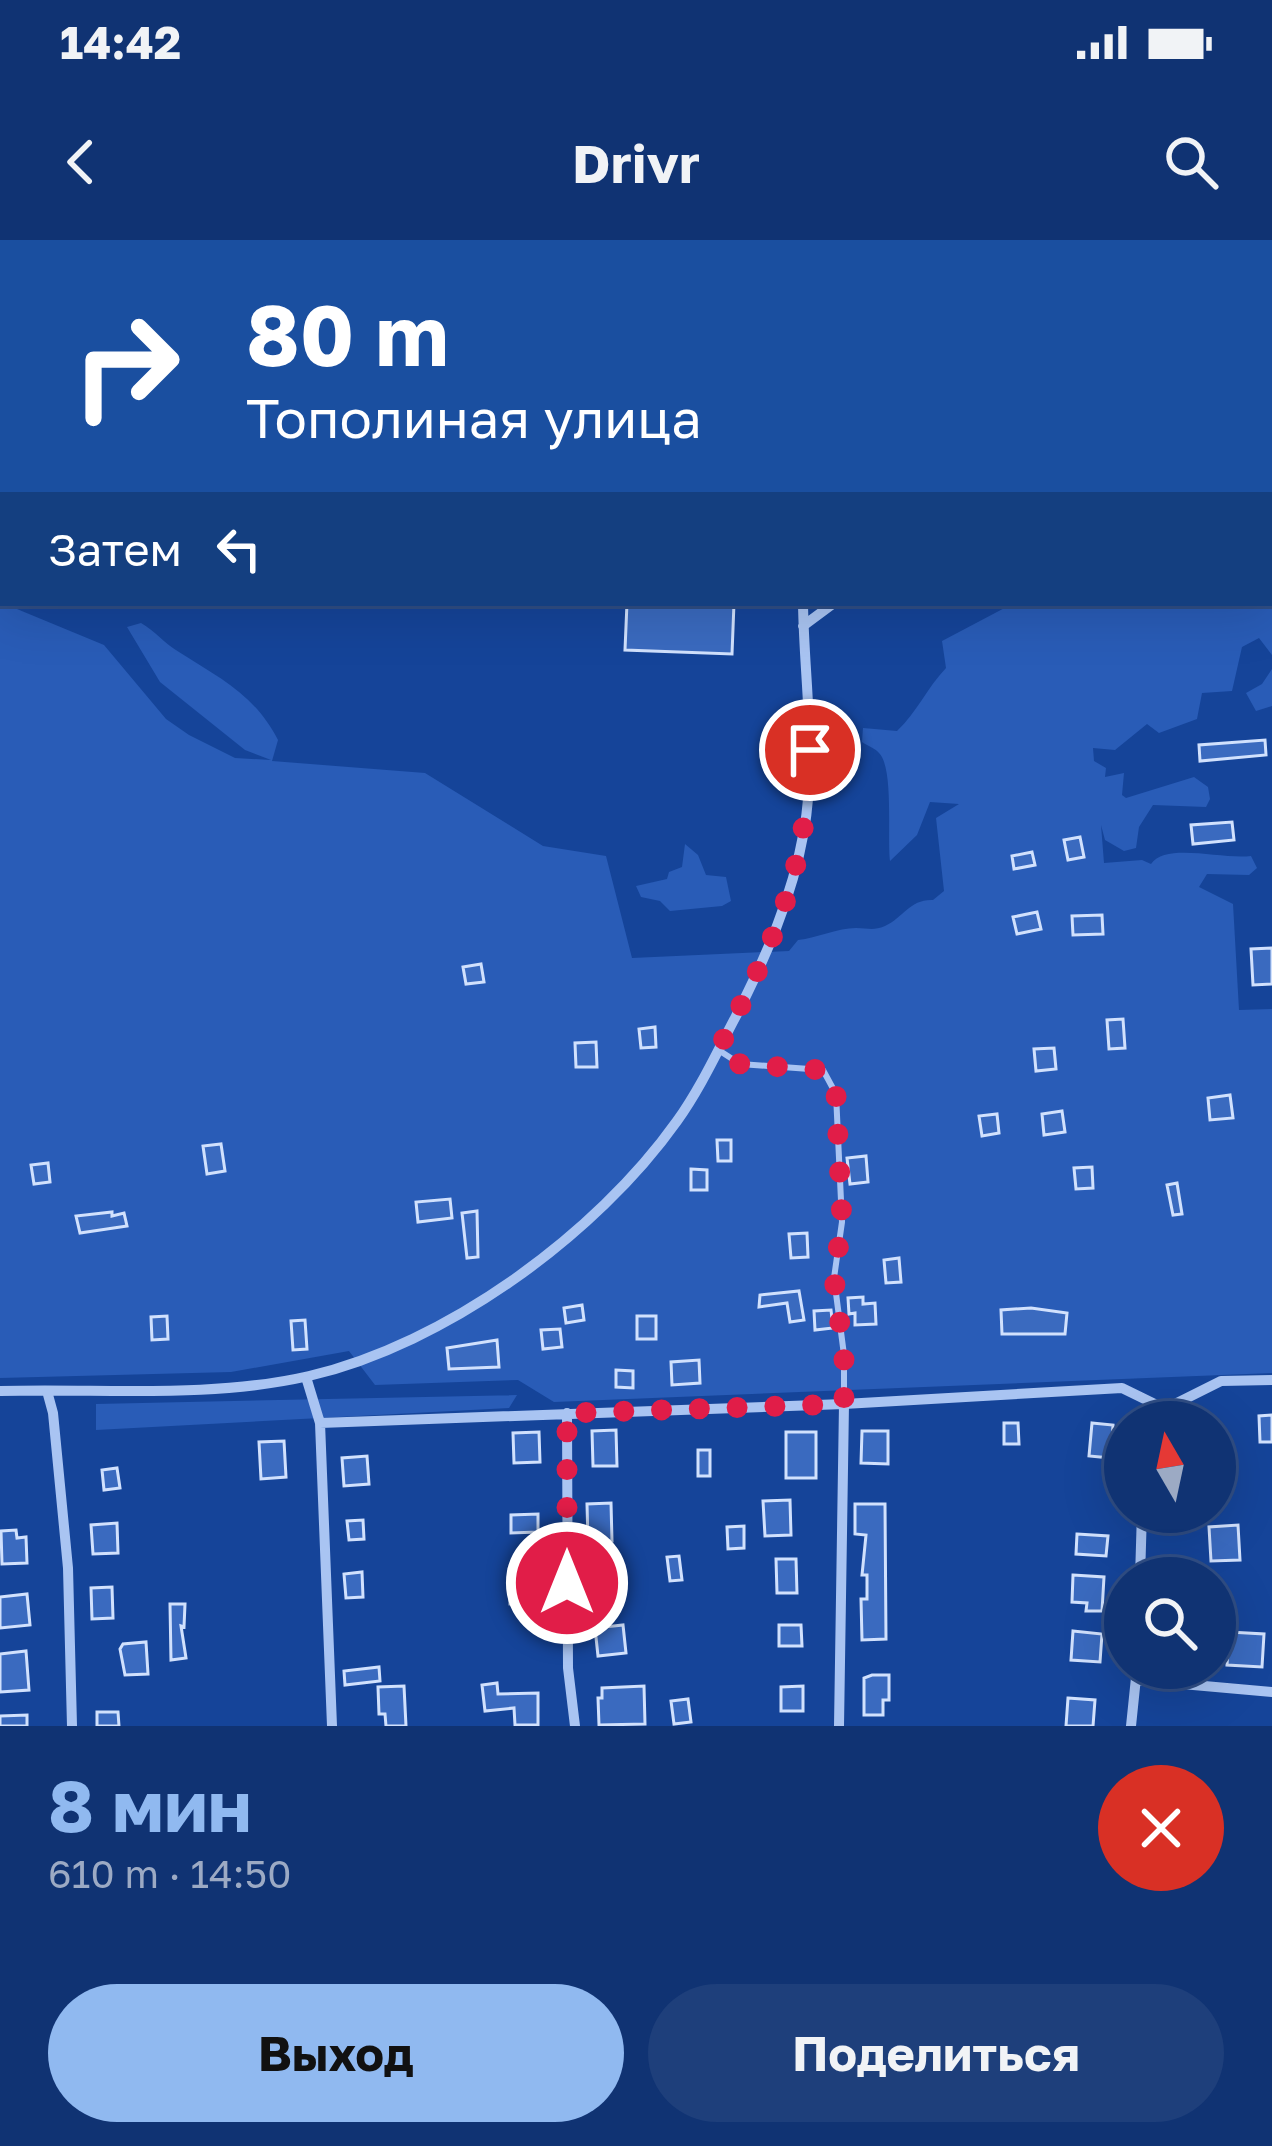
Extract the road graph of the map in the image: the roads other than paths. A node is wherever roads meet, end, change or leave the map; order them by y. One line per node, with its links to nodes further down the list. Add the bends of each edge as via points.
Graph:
1 (803, 606): 3 (street)
2 (831, 606): 3 (street)
3 (803, 626): 4 (street, via 810,750 804,831 783,918)
4 (718, 1050): 5 (street, via 680,1118 596,1216 430,1331); 9 (lane, via 740,1064 823,1070 836,1094 842,1222 834,1278)
5 (306, 1377): 8 (street); 11 (street)
6 (1272, 1380): 9 (street, via 1220,1381 1165,1409 1122,1388)
7 (0, 1391): 8 (street)
8 (47, 1391): 15 (street, via 68,1568)
9 (844, 1404): 10 (street); 18 (street)
10 (567, 1413): 11 (street); 17 (street)
11 (320, 1424): 16 (street)
12 (1236, 1687): 14 (street)
13 (1135, 1689): 19 (street)
14 (1272, 1692)
15 (72, 1726)
16 (332, 1726)
17 (575, 1726)
18 (839, 1726)
19 (1131, 1726)

